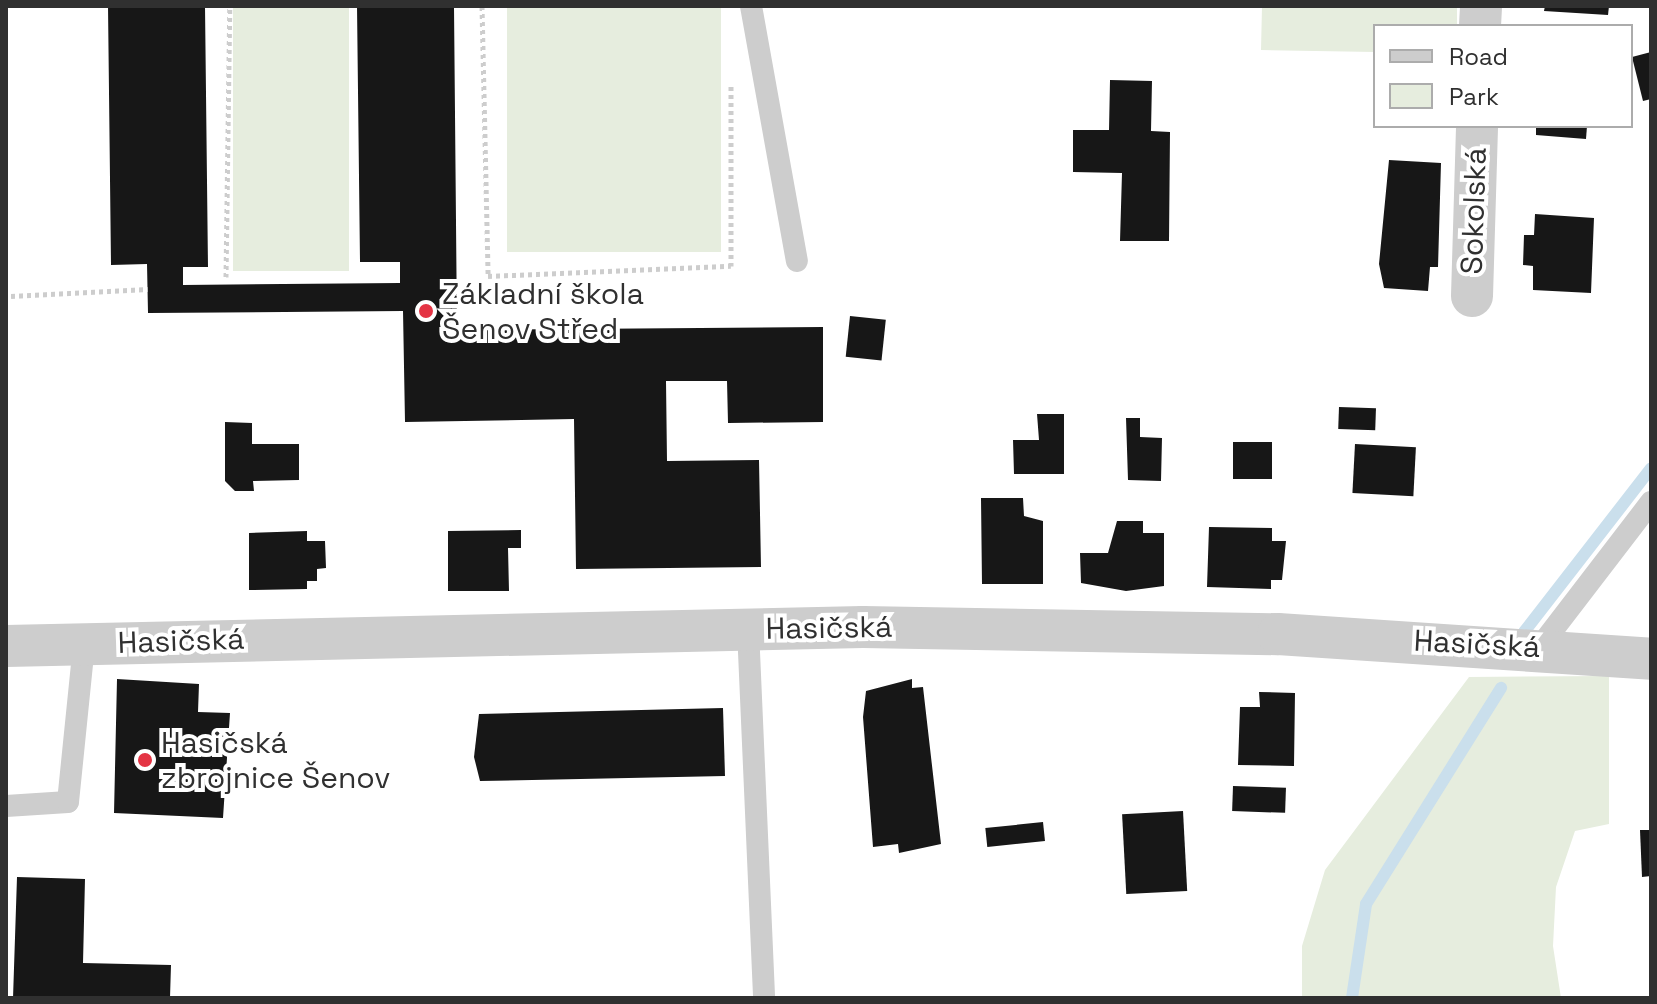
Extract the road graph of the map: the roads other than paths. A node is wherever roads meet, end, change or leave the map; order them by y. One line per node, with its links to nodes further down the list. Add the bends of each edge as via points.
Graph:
1 (751, 6): 3 (lane)
2 (1477, 128): 4 (street, Sokolská)
3 (797, 261)
4 (1472, 296)
5 (1651, 502): 9 (lane)
6 (748, 629): 7 (street, Hasičská); 9 (street, Hasičská, via 1278,634); 12 (lane)
7 (84, 644): 8 (street, Hasičská); 11 (lane, via 68,802)
8 (6, 646)
9 (1539, 648): 10 (street, Hasičská)
10 (1651, 659)
11 (6, 806)
12 (764, 998)

